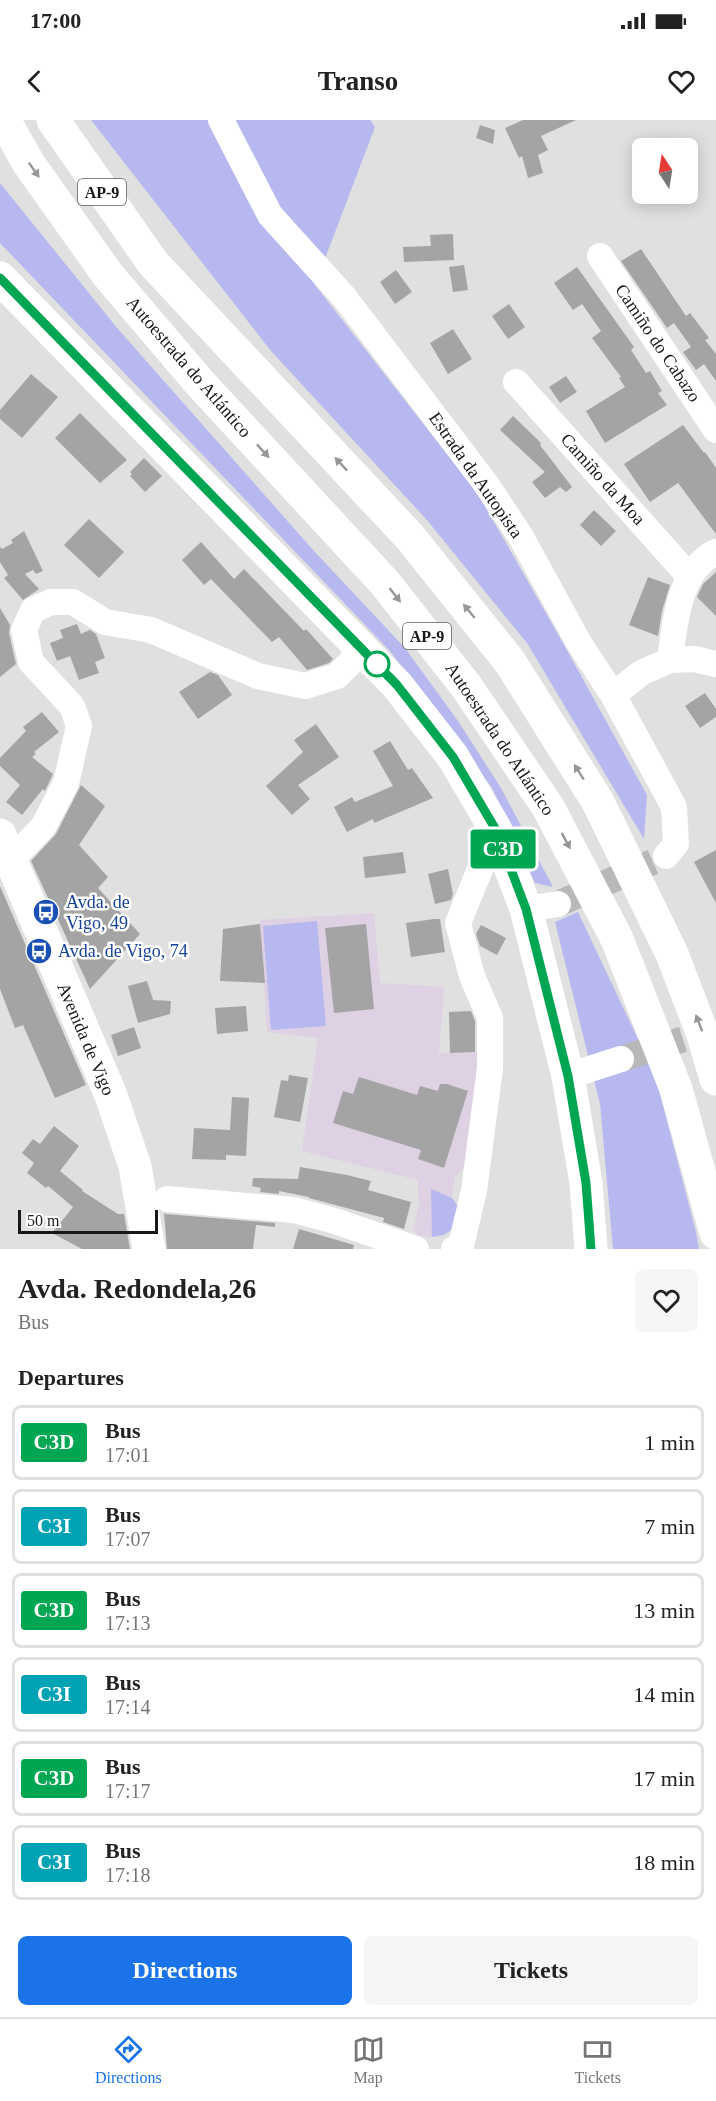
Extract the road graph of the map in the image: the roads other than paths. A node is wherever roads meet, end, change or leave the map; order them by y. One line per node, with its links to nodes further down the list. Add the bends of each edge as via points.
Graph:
1 (4, 120): 23 (main road, Autoestrada do Atlántico / AP-9, one-way to 23, via 29,164 108,275 199,382 385,583 466,686 548,807 617,939 655,1035 676,1089)
2 (53, 120): 21 (main road, AP-9, one-way to 2, via 704,1035 672,954 598,802 510,662 409,536 153,263)
3 (221, 120): 13 (street, Estrada da Autopista, via 270,215 345,298 486,484)
4 (600, 256): 7 (street, Camiño do Cabazo)
5 (0, 278): 10 (main road)
6 (516, 382): 9 (street, Camiño da Moa)
7 (716, 430)
8 (716, 552): 9 (street, via 708,555)
9 (689, 576): 11 (street, via 677,612)
10 (363, 650): 14 (main road, via 397,685 453,757); 16 (street, via 337,676 305,686 258,676 151,630 105,622 73,603 51,602 33,610 24,630 31,662 72,706 79,726 66,783 43,827)
11 (670, 660): 12 (street, via 694,659); 13 (street, via 641,673)
12 (716, 664)
13 (613, 695): 15 (street, Estrada da Autopista, via 674,807 676,844)
14 (496, 830): 18 (main road); 27 (street, via 458,923 472,976 490,1018 490,1068 474,1191)
15 (666, 856)
16 (7, 864): 24 (main road, Avenida de Vigo, via 113,1103 135,1167)
17 (558, 904): 18 (street)
18 (526, 909): 20 (main road)
19 (621, 1059): 20 (street)
20 (568, 1076): 28 (main road, via 586,1183)
21 (716, 1079)
22 (167, 1199): 25 (street, via 294,1210)
23 (716, 1233)
24 (149, 1249)
25 (416, 1249)
26 (454, 1249): 27 (street)
27 (460, 1249)
28 (591, 1249)

